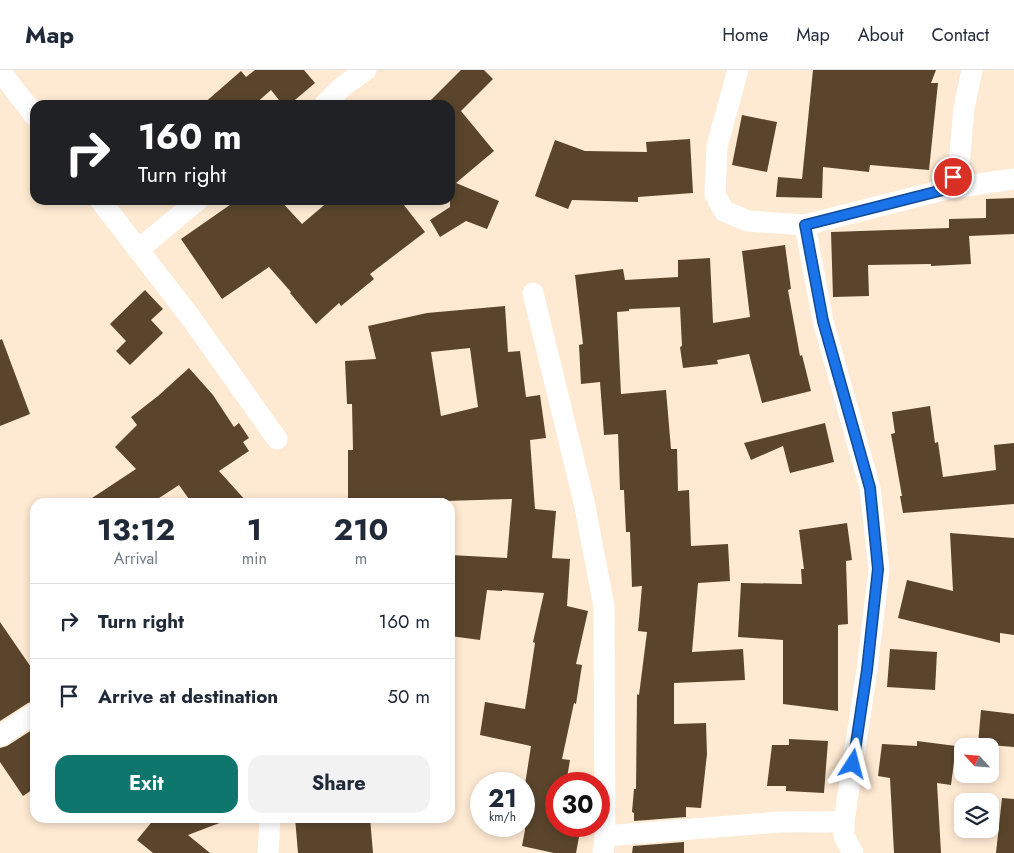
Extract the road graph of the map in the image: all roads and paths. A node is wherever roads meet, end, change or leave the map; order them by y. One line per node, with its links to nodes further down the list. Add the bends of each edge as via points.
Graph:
1 (366, 70): 5 (street)
2 (738, 70): 11 (street, via 717,146 715,194 724,211 748,221)
3 (972, 70): 8 (street, via 964,108 959,165)
4 (0, 71): 6 (street)
5 (329, 100)
6 (30, 110)
7 (1014, 179): 8 (street)
8 (947, 189): 11 (street)
9 (104, 205): 12 (street)
10 (192, 205): 12 (street)
11 (805, 225): 17 (street, via 823,321 870,488 878,569 867,670)
12 (138, 250): 14 (street)
13 (533, 293): 19 (street, via 584,502 604,606)
14 (277, 439)
15 (30, 716): 16 (street)
16 (0, 736)
17 (844, 821): 19 (street, via 779,822); 21 (street, via 844,836)
18 (270, 823): 20 (street)
19 (604, 844)
20 (268, 853)
21 (853, 853)

